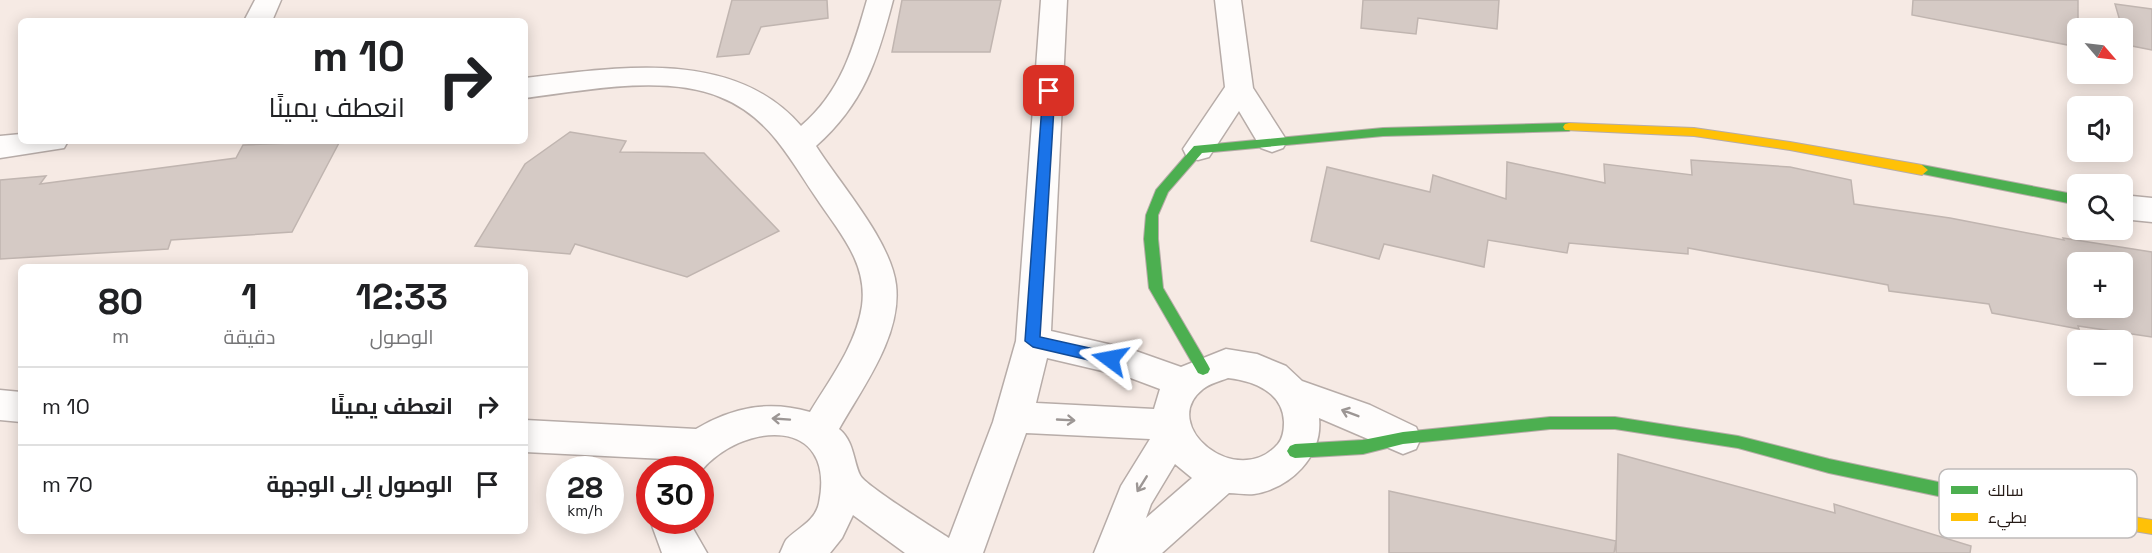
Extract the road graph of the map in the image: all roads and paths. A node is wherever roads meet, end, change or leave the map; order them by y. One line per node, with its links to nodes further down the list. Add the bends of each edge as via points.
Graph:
1 (268, 0): 5 (street)
2 (880, 0): 10 (street, via 854,85 833,113)
3 (1054, 0): 16 (street)
4 (1228, 0): 7 (street)
5 (259, 18)
6 (528, 88): 10 (street, via 626,77 706,83 751,101 786,128)
7 (1239, 88): 8 (street); 12 (street)
8 (1272, 141): 12 (street); 13 (street, via 1502,127 1681,131 1774,144)
9 (26, 144): 11 (street)
10 (798, 145): 23 (street, via 869,251 880,284 876,321 869,340)
11 (0, 147)
12 (1198, 149): 17 (street, via 1162,190 1152,215 1151,239 1156,288)
13 (2067, 198)
14 (2133, 208): 15 (street)
15 (2152, 210)
16 (1033, 341): 17 (street); 21 (street)
17 (1193, 375): 18 (street, via 1226,363 1251,366 1274,376); 22 (street, via 1171,402)
18 (1292, 392): 25 (street, one-way to 18); 26 (street, via 1301,412 1303,432)
19 (0, 405): 20 (street)
20 (18, 406)
21 (1015, 417): 22 (street, one-way to 22); 38 (street)
22 (1172, 429): 29 (street, via 1184,452 1201,466); 39 (street, one-way to 39, via 1134,498)
23 (818, 432): 28 (street, one-way to 28, via 791,420 760,418 727,427); 30 (street, via 837,455)
24 (528, 435): 27 (street)
25 (1403, 438): 26 (street, via 1363,447); 31 (street, via 1550,423 1615,423 1738,442)
26 (1295, 451): 29 (street, via 1282,465 1264,474)
27 (675, 456)
28 (691, 456)
29 (1223, 475): 40 (street)
30 (843, 485): 36 (street, via 834,518 811,547); 37 (street, via 900,529)
31 (1939, 489)
32 (2137, 525): 33 (street)
33 (2152, 527)
34 (674, 534): 35 (street)
35 (687, 553)
36 (800, 553)
37 (940, 553)
38 (963, 553)
39 (1114, 553)
40 (1134, 553)

